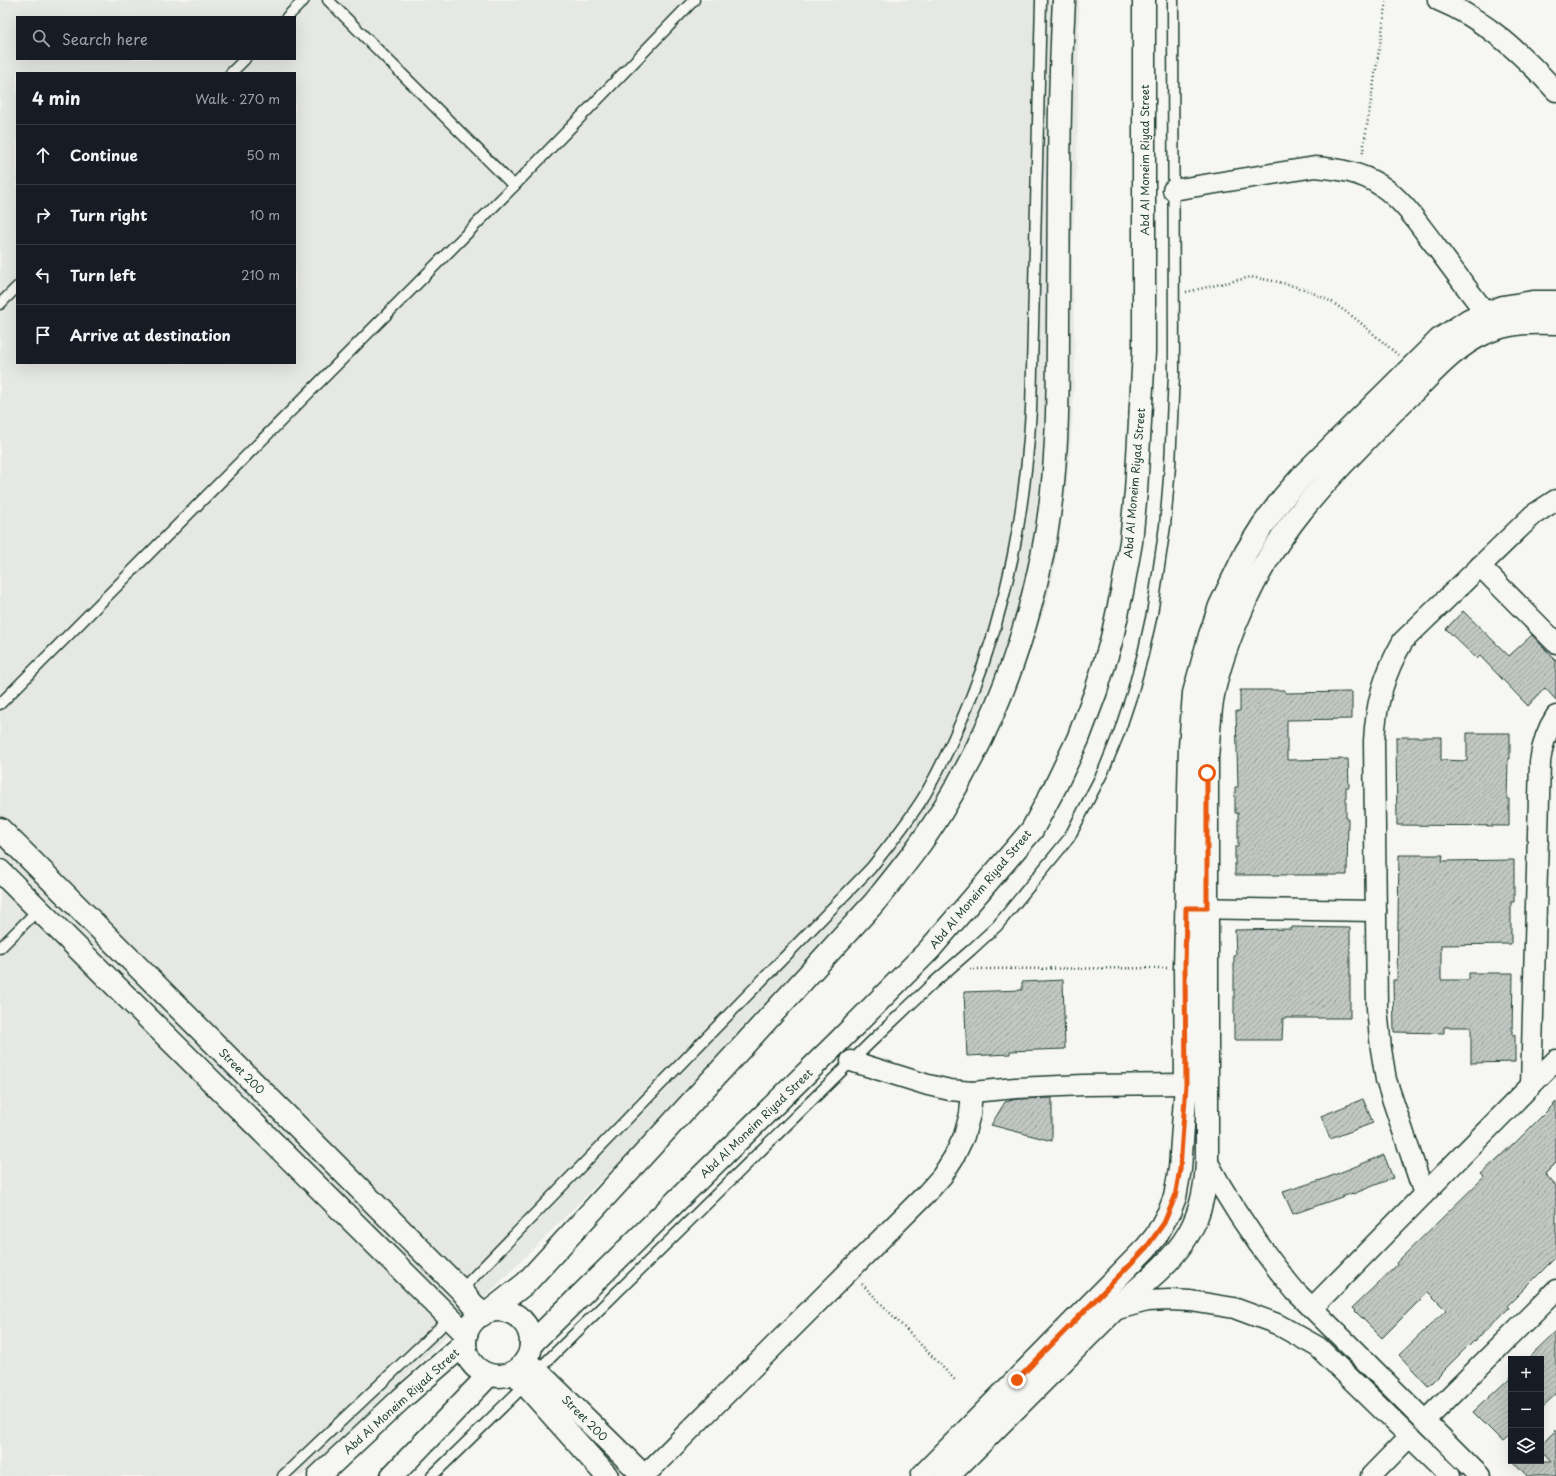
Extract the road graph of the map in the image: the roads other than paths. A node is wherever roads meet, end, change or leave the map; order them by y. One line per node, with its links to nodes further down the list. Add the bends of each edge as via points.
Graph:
1 (304, 0): 9 (lane)
2 (328, 0): 13 (lane)
3 (694, 0): 13 (lane)
4 (1041, 0): 38 (lane, via 1031,410 1024,493 1016,545 994,632 952,742 925,794 871,868)
5 (1064, 0): 42 (street, via 1058,361 1051,494 1044,550 1031,605 1015,659 994,712 970,763 941,812 910,859 874,903 526,1283)
6 (1144, 0): 45 (street, Abd Al Moneim Riyad Street, via 1144,352 1136,491 1128,556 1111,642 1096,691 1056,785 1032,830 929,950)
7 (1173, 0): 14 (lane)
8 (1438, 0): 12 (street, via 1492,30 1514,48)
9 (288, 16)
10 (244, 60): 11 (lane)
11 (232, 72)
12 (1556, 91)
13 (514, 186): 23 (lane)
14 (1173, 190): 18 (street, via 1315,167 1359,174 1397,197); 32 (lane, via 1173,420 1165,526 1152,614 1132,694 1119,733 1103,772 1069,838 996,926)
15 (16, 288): 17 (lane)
16 (1556, 302): 18 (street, via 1518,304)
17 (0, 304)
18 (1485, 312): 27 (street, via 1453,329 1439,340 1304,474 1283,498 1246,552 1220,606 1194,693 1190,747)
19 (1556, 323): 27 (street, via 1524,322 1505,325 1469,341 1453,353 1400,403 1326,481 1296,516 1270,554 1242,608 1220,666 1213,695)
20 (1556, 500): 21 (street, via 1533,515)
21 (1480, 566): 22 (street); 29 (street, via 1403,641 1384,678 1375,720 1374,741)
22 (1556, 643)
23 (0, 704)
24 (1556, 716): 34 (street, via 1546,735 1540,762)
25 (0, 829): 38 (street, Street 200)
26 (0, 871): 28 (street)
27 (1197, 908): 29 (street); 33 (street, via 1185,968); 36 (street)
28 (38, 909): 30 (lane); 43 (street)
29 (1376, 911): 37 (street, via 1377,1008 1383,1065)
30 (0, 948)
31 (1556, 1060): 34 (street)
32 (851, 1061): 35 (street, via 928,1085); 45 (lane)
33 (1186, 1084): 35 (street, via 1076,1085); 40 (street, via 1180,1169 1170,1210 1160,1229)
34 (1531, 1086): 37 (street)
35 (972, 1092): 54 (street, via 964,1136 942,1176)
36 (1207, 1161): 40 (street, via 1201,1206 1185,1240 1163,1265); 41 (street, via 1248,1231 1295,1291)
37 (1424, 1194): 41 (street)
38 (461, 1290): 42 (street, Street 200)
39 (1556, 1290): 47 (street)
40 (1107, 1303): 48 (street, via 1191,1301 1234,1308 1277,1324 1318,1346); 55 (street); 56 (street)
41 (1312, 1308): 47 (street)
42 (486, 1313): 44 (street, via 470,1326); 45 (street, via 507,1312 527,1327 530,1336)
43 (449, 1319): 44 (street); 49 (lane)
44 (466, 1338): 46 (street, via 469,1359 481,1372); 50 (street, Abd Al Moneim Riyad Street)
45 (527, 1366): 46 (street, via 497,1376); 52 (lane); 53 (street, Street 200); 54 (street, Street 200)
46 (489, 1375): 51 (street)
47 (1425, 1421): 59 (street)
48 (1410, 1436): 57 (street); 58 (street)
49 (283, 1476)
50 (319, 1476)
51 (392, 1476)
52 (432, 1476)
53 (608, 1476)
54 (644, 1476)
55 (922, 1476)
56 (948, 1476)
57 (1371, 1476)
58 (1450, 1476)
59 (1480, 1476)

